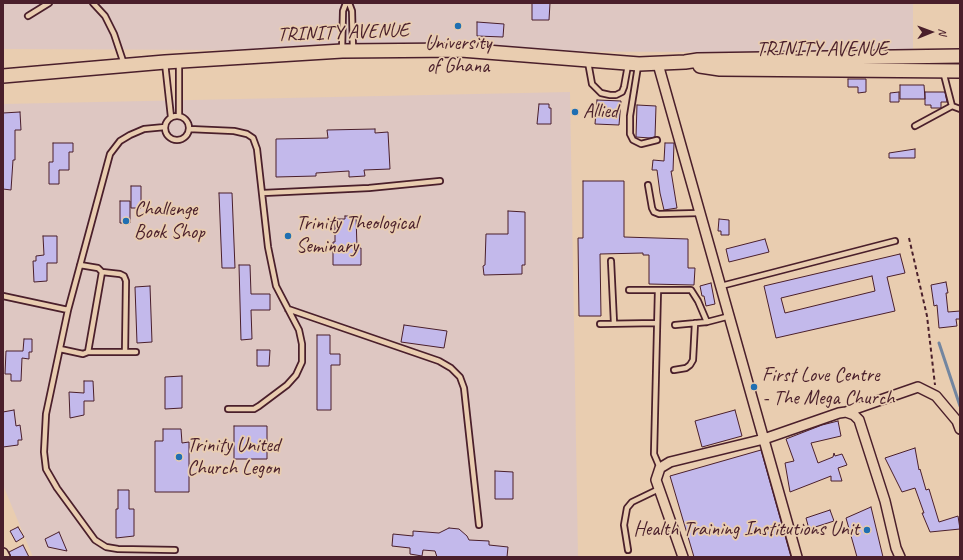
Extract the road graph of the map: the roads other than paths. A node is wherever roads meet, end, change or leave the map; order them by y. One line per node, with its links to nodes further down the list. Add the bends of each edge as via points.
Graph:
1 (49, 3): 5 (lane)
2 (93, 3): 14 (lane, via 105,16 114,34)
3 (346, 3): 6 (lane, via 343,10)
4 (349, 3): 6 (lane, via 352,11)
5 (28, 16)
6 (348, 51): 8 (street, TRINITY AVENUE, via 461,50); 9 (street, TRINITY AVENUE)
7 (960, 56): 11 (street, TRINITY AVENUE, via 713,59)
8 (587, 60): 12 (street, TRINITY AVENUE); 12 (lane, via 592,84 601,93 610,95 622,92)
9 (178, 61): 10 (street, TRINITY AVENUE); 20 (lane)
10 (164, 62): 14 (street, TRINITY AVENUE); 21 (lane)
11 (685, 62): 13 (street, TRINITY AVENUE); 15 (street, TRINITY AVENUE, via 720,69)
12 (633, 64): 13 (street, TRINITY AVENUE); 25 (lane, via 630,134 633,140 641,144)
13 (658, 64): 29 (street)
14 (124, 65): 17 (street, TRINITY AVENUE)
15 (943, 71): 16 (street, TRINITY AVENUE); 18 (lane)
16 (960, 71)
17 (3, 76)
18 (952, 106): 19 (lane); 22 (lane)
19 (960, 109)
20 (179, 116): 21 (lane); 24 (lane, via 184,118)
21 (171, 117): 23 (lane)
22 (916, 126)
23 (165, 127): 24 (lane, via 167,135 177,140 183,138); 32 (lane, via 144,129 130,135 120,141 110,154)
24 (189, 128): 28 (lane, via 234,131 253,138)
25 (657, 140)
26 (440, 181): 28 (lane, via 369,188)
27 (648, 185): 29 (lane, via 654,212)
28 (263, 193): 38 (lane, via 273,273 276,286)
29 (700, 213): 34 (street)
30 (895, 241): 34 (lane)
31 (611, 261): 42 (lane)
32 (80, 265): 33 (lane, via 98,268); 39 (lane)
33 (102, 272): 48 (lane); 49 (lane, via 120,274 126,281)
34 (721, 286): 40 (street)
35 (629, 290): 36 (lane)
36 (658, 290): 41 (lane, via 691,290); 43 (lane)
37 (3, 296): 39 (lane)
38 (288, 309): 52 (lane, via 299,330 302,344 302,362 296,375 287,385 254,409); 58 (lane, via 438,361 460,377 464,388)
39 (68, 310): 47 (lane)
40 (730, 316): 41 (lane); 55 (street)
41 (707, 322): 44 (lane)
42 (614, 323): 43 (lane); 45 (lane)
43 (656, 323): 56 (lane, via 654,454)
44 (695, 323): 46 (lane); 51 (lane, via 693,360 686,368)
45 (600, 324)
46 (675, 325)
47 (60, 349): 48 (lane, via 83,354); 59 (lane, via 46,414 46,469 95,540 106,547)
48 (88, 352): 49 (lane)
49 (125, 352): 50 (lane)
50 (136, 352)
51 (674, 370)
52 (228, 408)
53 (846, 412): 54 (street, via 918,387 936,396 957,421); 55 (street); 65 (street, via 859,420)
54 (960, 429)
55 (764, 439): 56 (street, via 684,458); 64 (street)
56 (660, 468): 57 (street, via 656,480)
57 (659, 489): 60 (lane, via 632,502 626,508 624,524); 63 (street)
58 (479, 525)
59 (175, 550)
60 (628, 550)
61 (3, 553): 62 (street)
62 (5, 557)
63 (683, 557)
64 (797, 557)
65 (900, 557)

